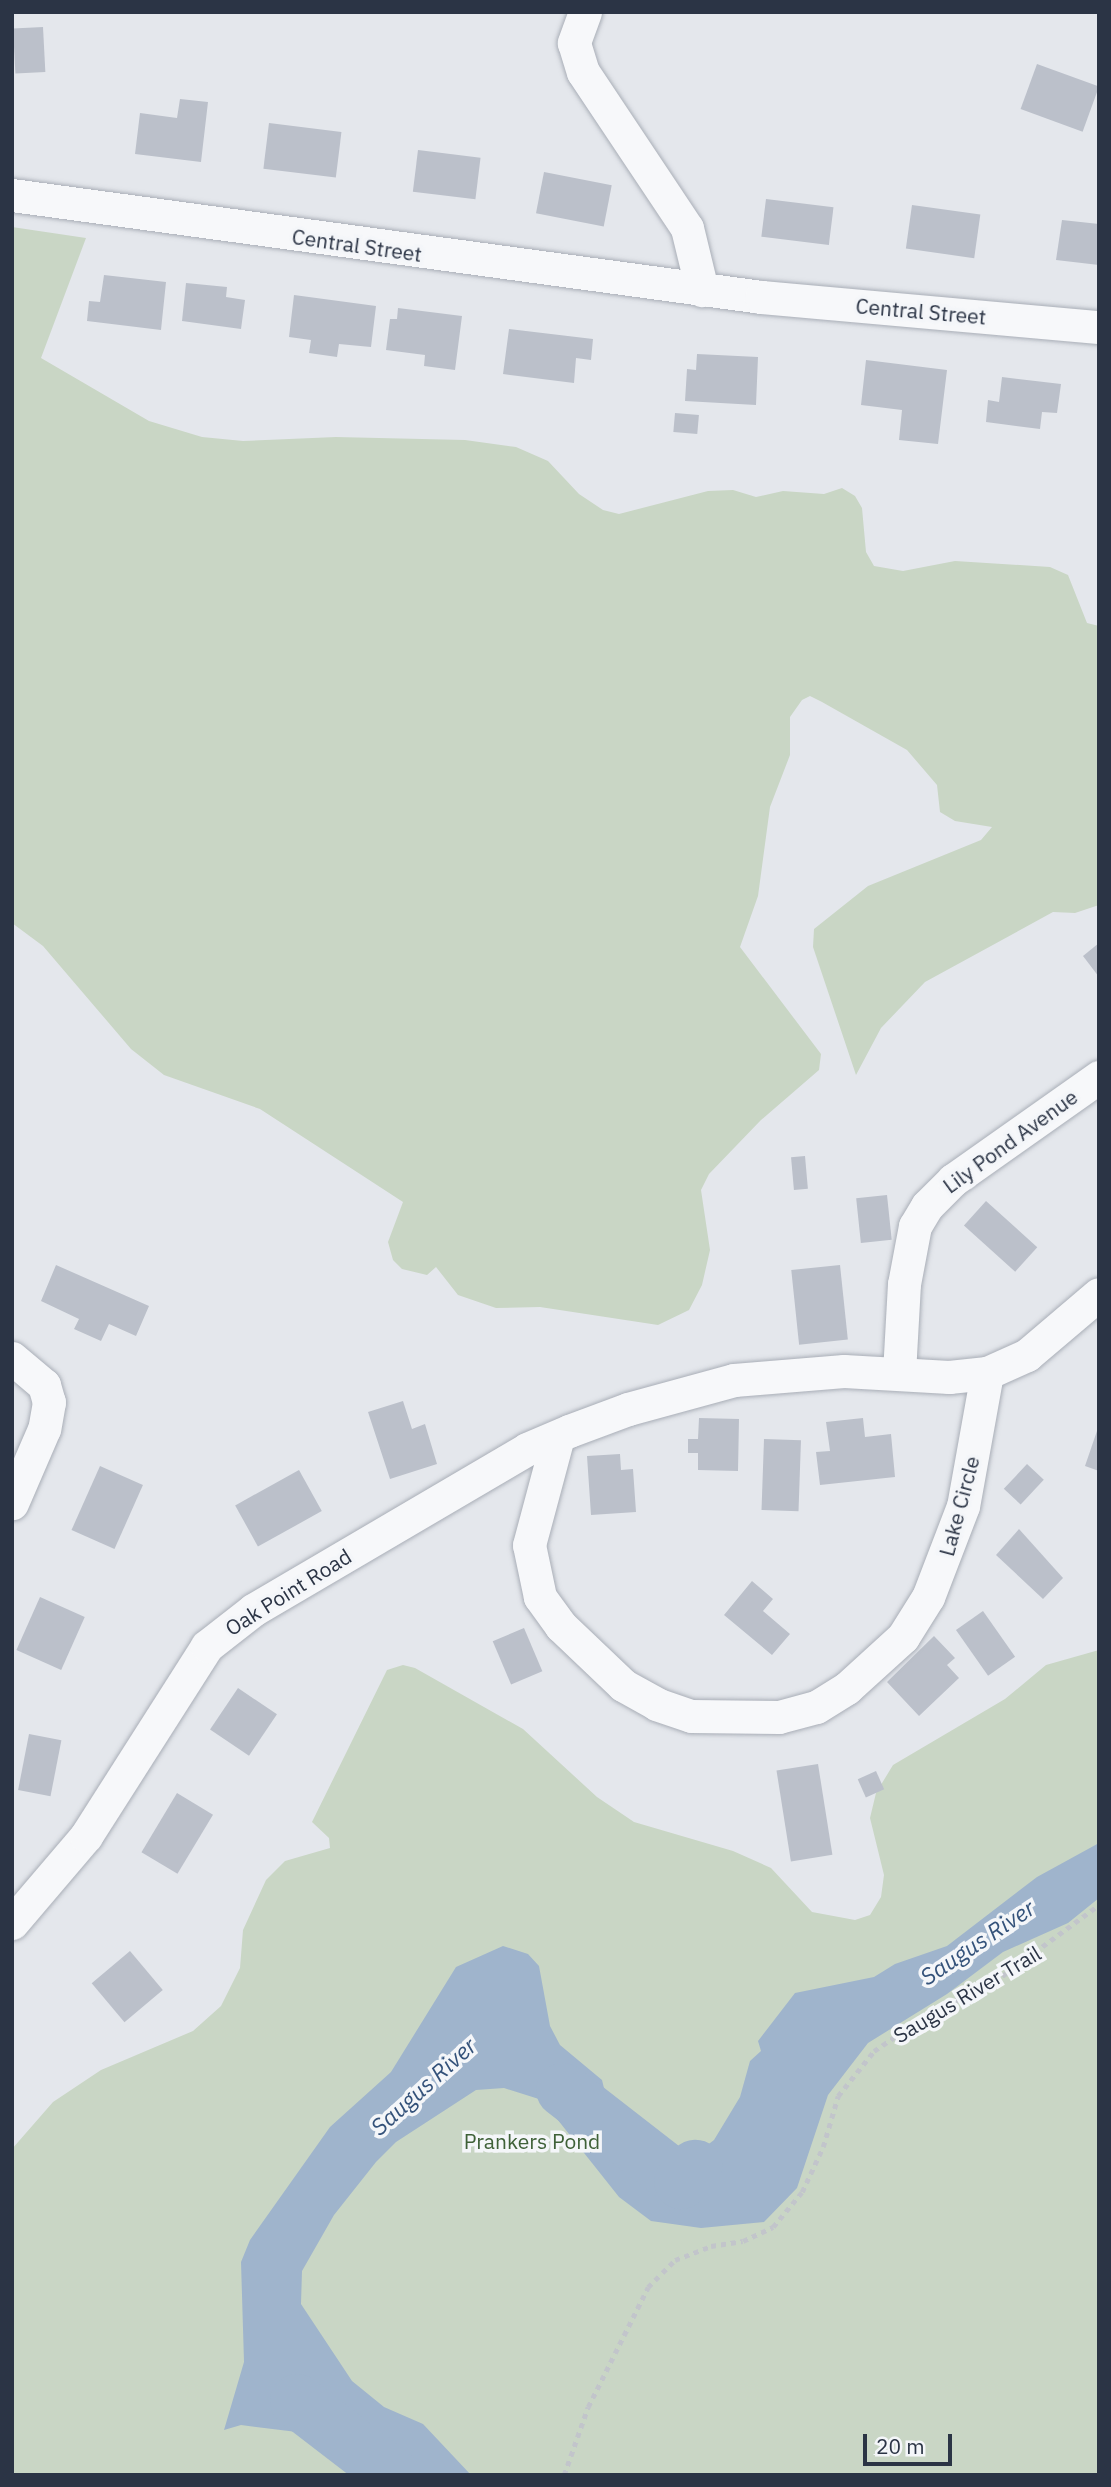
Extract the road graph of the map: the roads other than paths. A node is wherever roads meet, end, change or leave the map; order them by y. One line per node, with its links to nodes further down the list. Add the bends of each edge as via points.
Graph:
1 (586, 12): 3 (street, via 574,43 583,72 687,228)
2 (12, 195): 3 (street, Central Street)
3 (702, 290): 4 (street, Central Street)
4 (1099, 327)
5 (1099, 1077): 8 (street, Lily Pond Avenue, via 994,1150 927,1206 915,1226 904,1284)
6 (1099, 1294): 9 (street, via 1027,1355)
7 (12, 1358): 11 (street, via 44,1385 49,1402 44,1429)
8 (899, 1373): 9 (street, via 949,1377); 10 (street, via 806,1372 734,1380 628,1409)
9 (987, 1373): 10 (street, Lake Circle, via 963,1506 929,1597 903,1637 847,1689 816,1707 779,1717 691,1716 657,1704 623,1685 561,1626 540,1597 529,1545)
10 (558, 1437): 12 (street, Oak Point Road, via 527,1449 224,1630 192,1664 86,1836)
11 (12, 1503)
12 (12, 1923)

